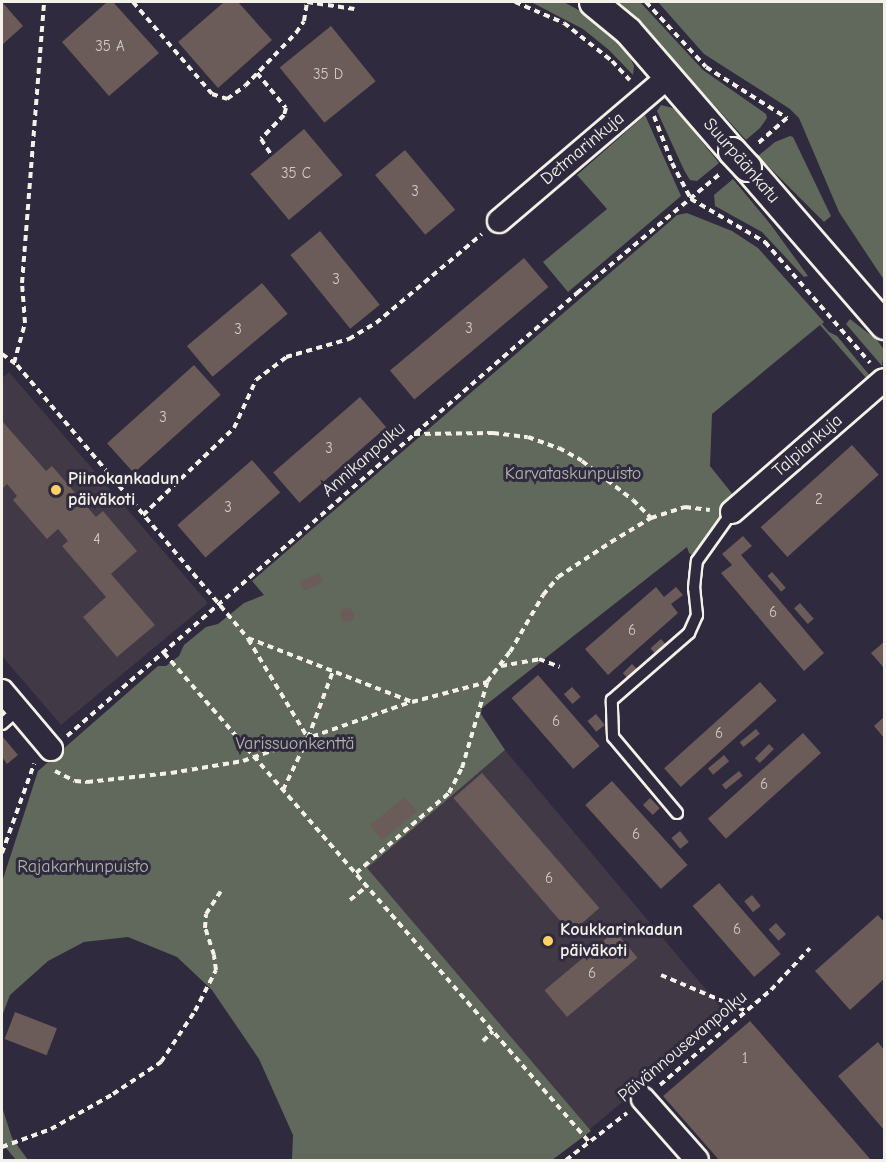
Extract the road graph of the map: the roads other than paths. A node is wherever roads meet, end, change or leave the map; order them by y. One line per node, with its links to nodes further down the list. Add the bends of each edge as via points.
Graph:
1 (593, 2): 2 (street, Suurpäänkatu, via 628,31)
2 (668, 77): 3 (street, Detmarinkuja); 4 (street, Suurpäänkatu)
3 (499, 220)
4 (885, 325)
5 (881, 375): 6 (street, Talpiankuja)
6 (732, 512): 10 (lane, via 697,561 697,615 689,633 612,700 613,737)
7 (2, 691): 8 (street)
8 (10, 717): 9 (street)
9 (47, 753)
10 (677, 813)
11 (643, 1099): 12 (street)
12 (697, 1161)

